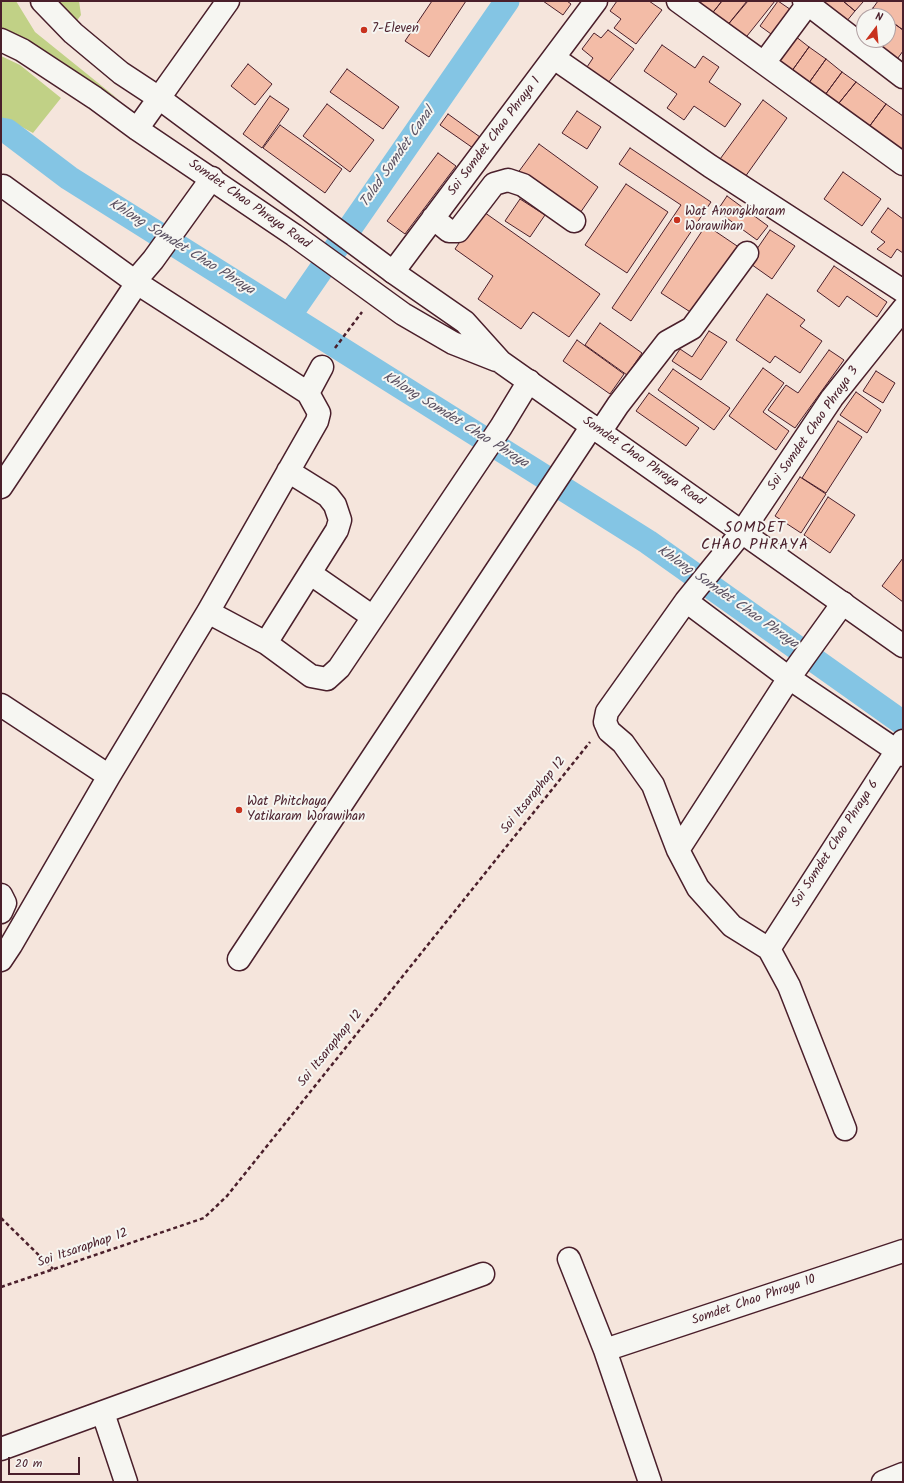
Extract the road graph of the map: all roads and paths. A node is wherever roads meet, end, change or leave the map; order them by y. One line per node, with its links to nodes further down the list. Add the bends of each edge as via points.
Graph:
1 (42, 1): 10 (street, Somdet Chao Phraya Road, via 73,33 121,73)
2 (228, 1): 10 (street)
3 (596, 1): 7 (street, Soi Somdet Chao Phraya 1)
4 (678, 1): 8 (street)
5 (807, 2): 8 (street); 9 (street)
6 (1, 40): 11 (street, Somdet Chao Phraya Road, via 22,50)
7 (554, 58): 15 (street, Soi Somdet Chao Phraya 1); 20 (street, via 710,166)
8 (764, 63): 12 (street)
9 (901, 72)
10 (159, 98): 11 (street); 18 (street, Somdet Chao Phraya Road)
11 (138, 130): 13 (street, Somdet Chao Phraya Road)
12 (903, 164)
13 (212, 178): 19 (street); 22 (street, Somdet Chao Phraya Road, via 403,314 453,343)
14 (3, 186): 19 (street)
15 (433, 218): 16 (street, via 448,232 458,231 494,184 508,180 523,184); 18 (street, Soi Somdet Chao Phraya 1)
16 (574, 221)
17 (747, 253): 26 (street, via 692,328 668,342)
18 (392, 272): 22 (street, Somdet Chao Phraya Road, via 465,322)
19 (136, 282): 25 (street); 28 (street)
20 (903, 291)
21 (903, 309): 29 (street, Soi Somdet Chao Phraya 3, via 832,398)
22 (501, 362): 24 (street, Somdet Chao Phraya Road)
23 (322, 367): 25 (street)
24 (529, 381): 26 (street, Somdet Chao Phraya Road); 34 (street, via 501,428)
25 (308, 393): 27 (street, via 319,413 317,421)
26 (596, 429): 29 (street, Somdet Chao Phraya Road); 47 (street, via 564,466 534,510)
27 (288, 471): 30 (street, via 328,496 335,505 340,520 337,530); 33 (street)
28 (1, 487)
29 (742, 532): 31 (street, Soi Somdet Chao Phraya 3); 32 (street, Somdet Chao Phraya Road)
30 (311, 574): 34 (street); 35 (street)
31 (690, 596): 37 (street); 39 (street, Soi Somdet Chao Phraya 3, via 606,712)
32 (843, 603): 36 (street, Somdet Chao Phraya Road); 37 (street)
33 (208, 612): 35 (street); 41 (street)
34 (373, 617): 35 (street, via 339,668 327,679 311,676)
35 (266, 643)
36 (903, 646)
37 (795, 672): 40 (street); 42 (street)
38 (1, 705): 41 (street)
39 (607, 727): 42 (street, via 623,743 654,785); 52 (path, Soi Itsaraphap 12, via 227,1196 204,1218)
40 (901, 749): 46 (street, Soi Somdet Chao Phraya 6)
41 (109, 776): 45 (street)
42 (678, 850): 46 (street, via 698,888 732,926)
43 (1, 894): 44 (street, via 5,903)
44 (1, 912)
45 (4, 948)
46 (769, 949): 48 (street, via 789,986)
47 (240, 959)
48 (845, 1130)
49 (1, 1218): 52 (path)
50 (903, 1251): 55 (street, Somdet Chao Phraya 10)
51 (569, 1259): 55 (street)
52 (53, 1269): 54 (path, Soi Itsaraphap 12)
53 (483, 1274): 56 (street)
54 (1, 1287)
55 (605, 1350): 60 (street)
56 (103, 1413): 57 (street); 59 (street)
57 (1, 1449)
58 (903, 1474): 61 (street)
59 (126, 1482)
60 (650, 1482)
61 (883, 1482)

